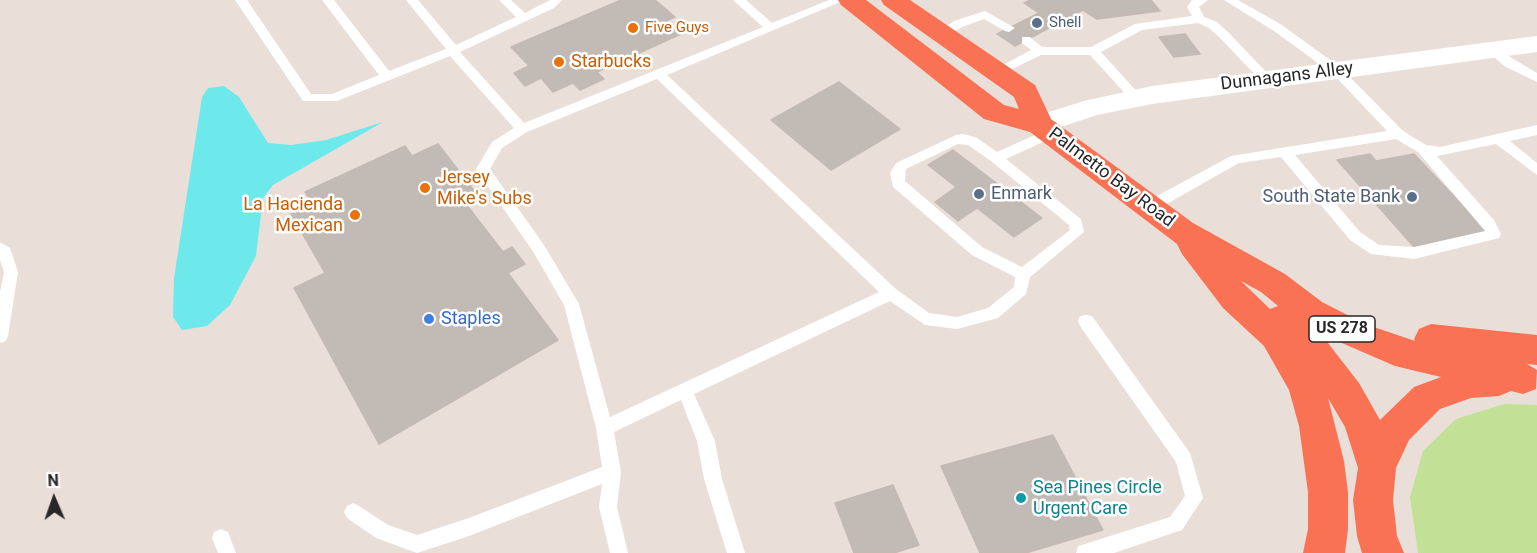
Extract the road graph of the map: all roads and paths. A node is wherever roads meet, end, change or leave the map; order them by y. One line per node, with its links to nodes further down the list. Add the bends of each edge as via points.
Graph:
1 (241, 0): 26 (lane, via 307,98 333,98)
2 (328, 0): 26 (lane)
3 (412, 0): 19 (lane)
4 (505, 0): 12 (lane)
5 (556, 0): 12 (lane)
6 (739, 0): 14 (lane)
7 (839, 0): 14 (lane)
8 (850, 0): 31 (highway, Palmetto Bay Road / US 278, via 994,112)
9 (893, 0): 16 (highway, Palmetto Bay Road / US 278)
10 (1202, 0): 13 (lane, via 1193,7)
11 (1230, 0): 23 (lane)
12 (523, 18): 19 (lane)
13 (1199, 19): 22 (lane, via 1139,27); 28 (lane, via 1213,25)
14 (770, 27): 25 (lane)
15 (1009, 28): 16 (lane, via 986,15)
16 (940, 34): 24 (highway, Palmetto Bay Road / US 278)
17 (1026, 40): 21 (lane)
18 (1537, 44): 20 (street, Dunnagans Alley)
19 (453, 50): 26 (lane); 30 (lane)
20 (1492, 50): 23 (street, Dunnagans Alley); 27 (lane)
21 (1039, 51): 22 (lane); 24 (lane)
22 (1093, 51): 29 (lane)
23 (1337, 70): 28 (street, Dunnagans Alley); 33 (lane)
24 (996, 72): 31 (highway, Palmetto Bay Road / US 278, via 1025,92)
25 (658, 73): 30 (lane); 43 (lane)
26 (387, 77)
27 (1537, 78)
28 (1267, 80): 29 (street, Dunnagans Alley)
29 (1136, 98): 31 (street, Dunnagans Alley, via 1093,107)
30 (522, 129): 48 (lane, via 497,145 483,169 539,249 571,304)
31 (1046, 129): 37 (lane); 39 (highway, Palmetto Bay Road / US 278)
32 (1537, 130): 34 (lane)
33 (1398, 134): 35 (lane); 36 (lane)
34 (1499, 139): 35 (lane, via 1440,152); 38 (lane)
35 (1423, 149): 36 (lane, via 1494,234 1414,254 1376,249 1355,236)
36 (1285, 152): 39 (lane, via 1236,159)
37 (996, 158): 42 (lane, via 1076,223 1077,232); 42 (lane, via 972,141 956,140 901,166 898,183 977,250)
38 (1537, 170)
39 (1149, 207): 40 (highway, Palmetto Bay Road / US 278)
40 (1182, 232): 46 (highway, US 278, via 1273,283 1310,312 1353,334 1407,355); 49 (highway, US 278, via 1255,302 1303,337 1362,422); 55 (highway, via 1235,298 1276,336 1307,390 1325,461 1328,529)
41 (0, 248): 45 (lane, via 11,272)
42 (1023, 274): 43 (lane, via 1020,290 993,313 957,323 925,319)
43 (891, 293): 47 (lane)
44 (1086, 321): 54 (lane, via 1184,459 1194,498 1176,524)
45 (0, 336)
46 (1532, 369): 49 (highway, US 278, via 1470,382 1427,398 1395,428)
47 (685, 391): 48 (lane); 53 (lane, via 706,441 713,479)
48 (605, 428): 50 (lane)
49 (1377, 468): 56 (highway, US 278, via 1373,500)
50 (612, 472): 51 (lane, via 417,544 383,532); 52 (lane, via 608,507)
51 (353, 512)
52 (619, 553)
53 (736, 553)
54 (1086, 553)
55 (1324, 553)
56 (1383, 553)

